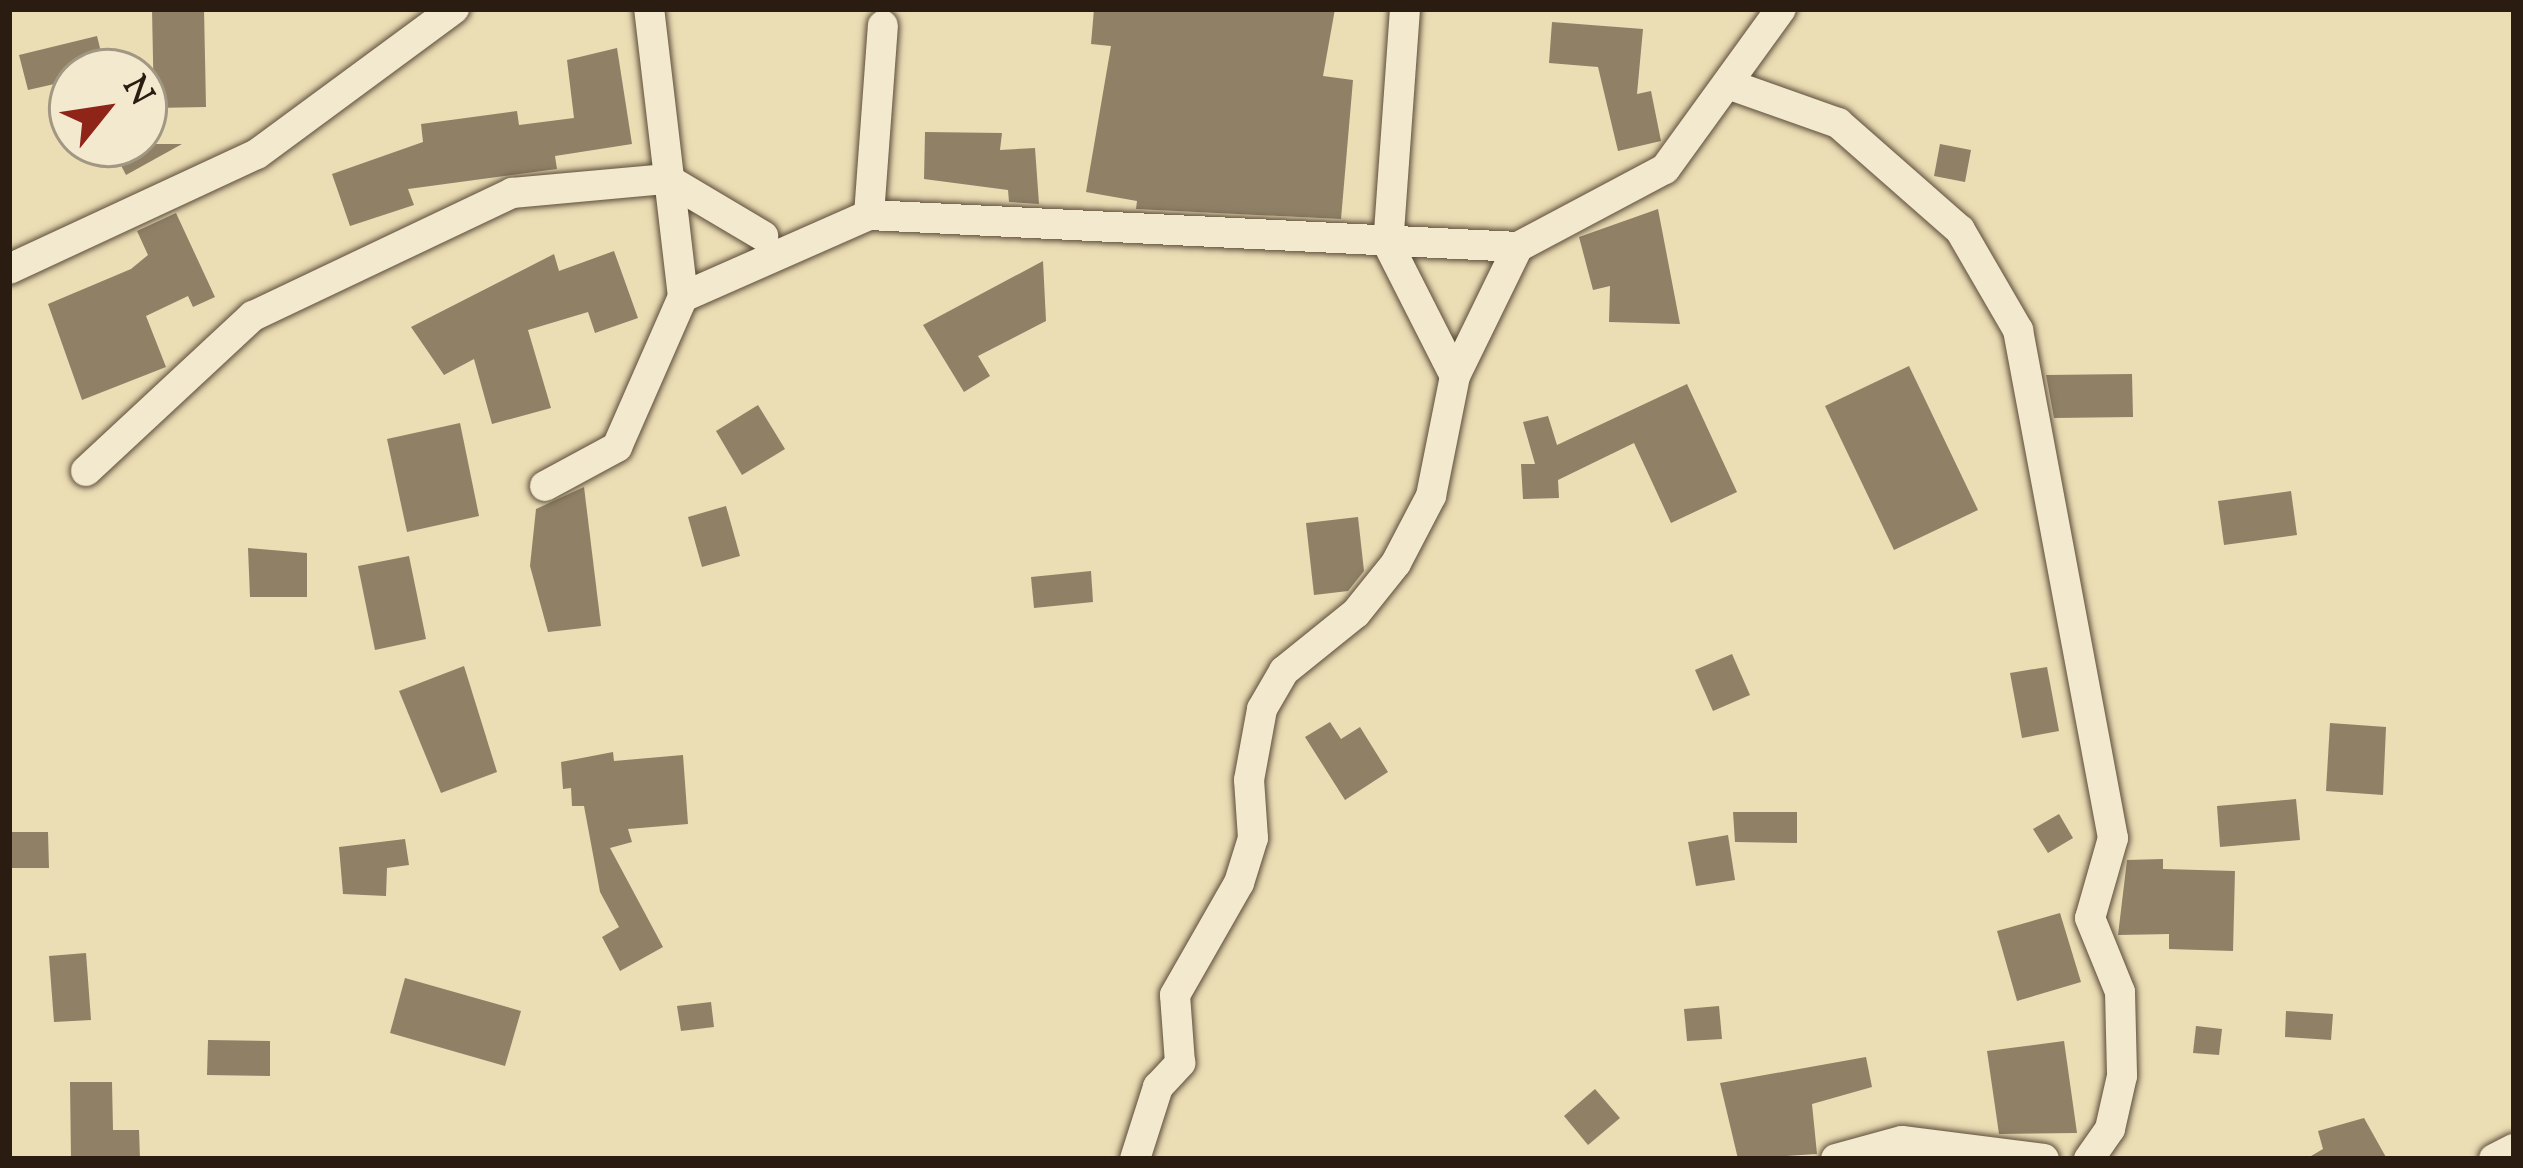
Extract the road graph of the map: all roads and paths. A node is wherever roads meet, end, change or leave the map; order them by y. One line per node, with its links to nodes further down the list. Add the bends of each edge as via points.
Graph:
1 (454, 9): 12 (street, via 257,154)
2 (650, 9): 7 (street)
3 (1405, 9): 10 (street)
4 (1781, 9): 6 (street)
5 (883, 26): 8 (street)
6 (1728, 84): 11 (street, via 1665,169); 21 (street, via 1838,122 1960,230 2018,330 2114,838 2090,918 2120,992 2122,1076 2110,1129)
7 (668, 179): 9 (street); 13 (street); 15 (street, via 512,193 274,305)
8 (869, 215): 10 (street); 13 (street)
9 (763, 236)
10 (1388, 244): 11 (street); 14 (street)
11 (1518, 247): 14 (street)
12 (9, 269)
13 (682, 297): 16 (street, via 617,447)
14 (1455, 376): 18 (street, via 1431,496 1396,563 1356,613 1284,671 1262,709 1249,780 1253,838 1239,884 1175,995 1180,1063 1158,1088)
15 (86, 471)
16 (545, 485)
17 (2514, 1149): 22 (street)
18 (1135, 1159)
19 (1836, 1159): 20 (street, via 1902,1141)
20 (2044, 1159)
21 (2089, 1159)
22 (2494, 1159)

